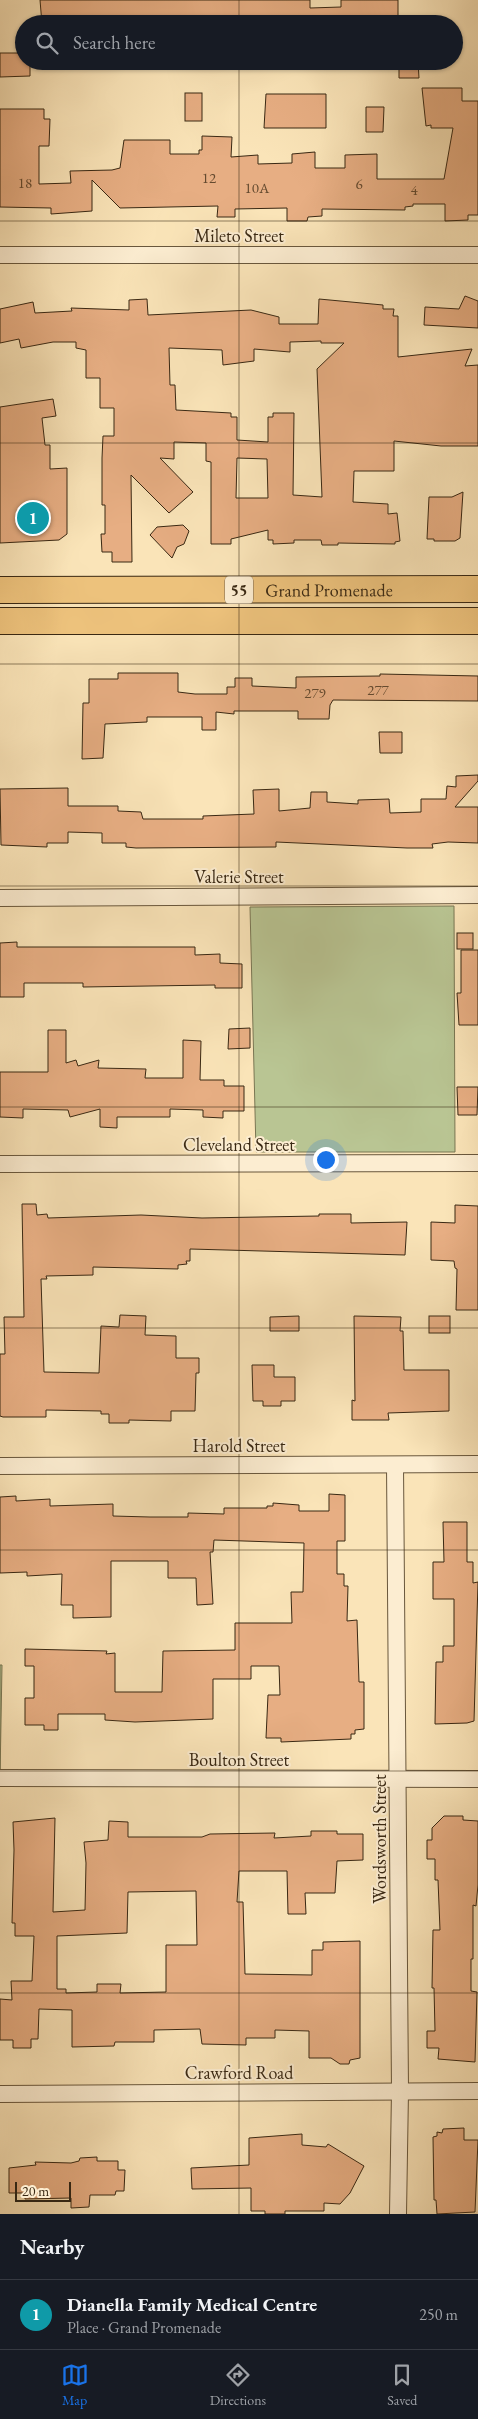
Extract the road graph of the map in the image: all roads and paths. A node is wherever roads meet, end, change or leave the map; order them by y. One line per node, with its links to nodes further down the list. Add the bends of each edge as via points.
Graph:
1 (0, 255): 2 (street, Mileto Street)
2 (478, 255)
3 (478, 589): 4 (main road, Grand Promenade / 55)
4 (0, 590)
5 (0, 621): 6 (main road, Grand Promenade / 55)
6 (478, 621)
7 (478, 895): 8 (street, Valerie Street)
8 (0, 898)
9 (478, 1163): 10 (street, Cleveland Street)
10 (0, 1164)
11 (478, 1464): 12 (street, Harold Street)
12 (395, 1465): 13 (street, Harold Street); 15 (street, Wordsworth Street)
13 (0, 1466)
14 (0, 1778): 15 (street, Boulton Street)
15 (399, 1779): 16 (street, Boulton Street); 17 (street, Wordsworth Street)
16 (478, 1779)
17 (400, 2091): 18 (street, Crawford Road); 19 (street, Crawford Road); 20 (street, Wordsworth Street)
18 (478, 2091)
19 (0, 2094)
20 (398, 2214)

